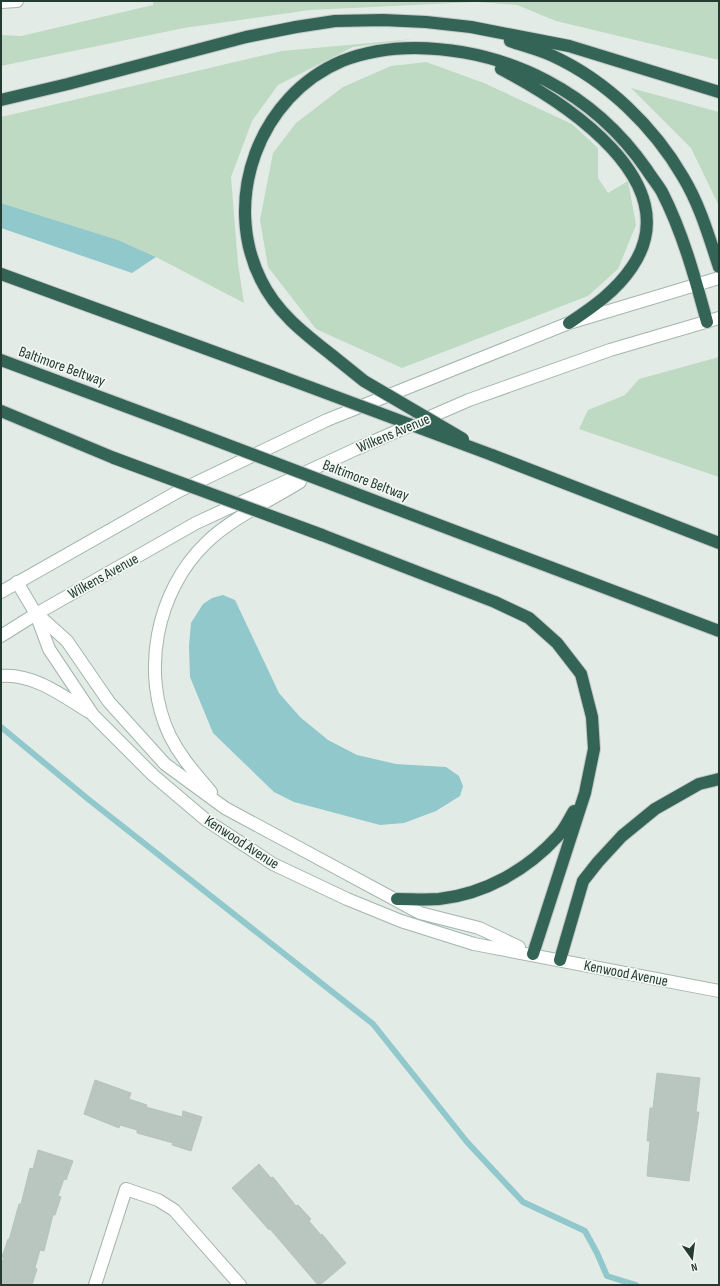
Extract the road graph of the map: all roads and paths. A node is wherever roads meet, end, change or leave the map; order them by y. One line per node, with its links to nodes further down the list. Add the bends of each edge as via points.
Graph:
1 (17, 1): 2 (main road)
2 (1, 2)
3 (472, 27): 5 (highway, via 569,46); 6 (highway, via 383,20 335,21 296,27 246,37); 7 (highway, via 553,56 595,80 626,107 657,139 684,177 703,220)
4 (468, 53): 10 (highway, via 542,78 578,99 610,124 638,156 662,191); 13 (highway, via 538,89 574,114 601,138 626,166 638,184 644,200 647,218 645,235 641,251 632,266 620,283 599,303); 17 (highway, bridge, via 432,48 401,48 367,53 341,62 310,79 284,103 267,127 252,159 245,191 246,223 251,255 261,280 276,306 296,326 364,381)
5 (719, 92)
6 (1, 100)
7 (719, 267)
8 (1, 274): 17 (highway, bridge)
9 (719, 278): 10 (main road)
10 (697, 284): 12 (highway); 13 (main road)
11 (719, 318): 12 (main road, Wilkens Avenue)
12 (707, 322): 16 (main road, Wilkens Avenue, via 610,350 469,400)
13 (569, 323): 19 (main road, via 327,420 179,491)
14 (1, 360): 22 (highway, Baltimore Beltway, bridge)
15 (1, 411): 27 (highway, bridge, via 114,458 322,535 495,602 529,618 557,643 581,674 592,716 594,749)
16 (356, 449): 21 (main road, Wilkens Avenue, via 196,523); 28 (main road, via 220,530 184,568 171,592 160,623 154,654 162,712 169,735 181,757)
17 (492, 455): 18 (highway)
18 (719, 543)
19 (17, 582): 20 (main road); 21 (main road, Kenwood Avenue)
20 (1, 592)
21 (36, 614): 23 (main road, Wilkens Avenue); 25 (main road, Kenwood Avenue, via 49,648); 28 (main road, Kenwood Avenue, via 67,641 108,702 165,764)
22 (719, 631)
23 (1, 636)
24 (1, 676): 25 (main road, via 28,679 52,690)
25 (93, 715): 30 (main road, Kenwood Avenue, via 154,776 206,820 273,864 401,921 474,944)
26 (719, 779): 31 (highway, via 699,784 654,809 622,836 598,862 583,881)
27 (585, 792): 29 (highway, via 559,835 535,859 501,882 440,899); 30 (highway)
28 (225, 808): 29 (main road, Kenwood Avenue)
29 (397, 899): 30 (main road, Kenwood Avenue, via 420,913 479,928)
30 (533, 954): 31 (main road, Kenwood Avenue)
31 (560, 960): 32 (main road, Kenwood Avenue)
32 (719, 991)
33 (95, 1285): 34 (main road, via 126,1189 158,1200 174,1210)
34 (240, 1285)

